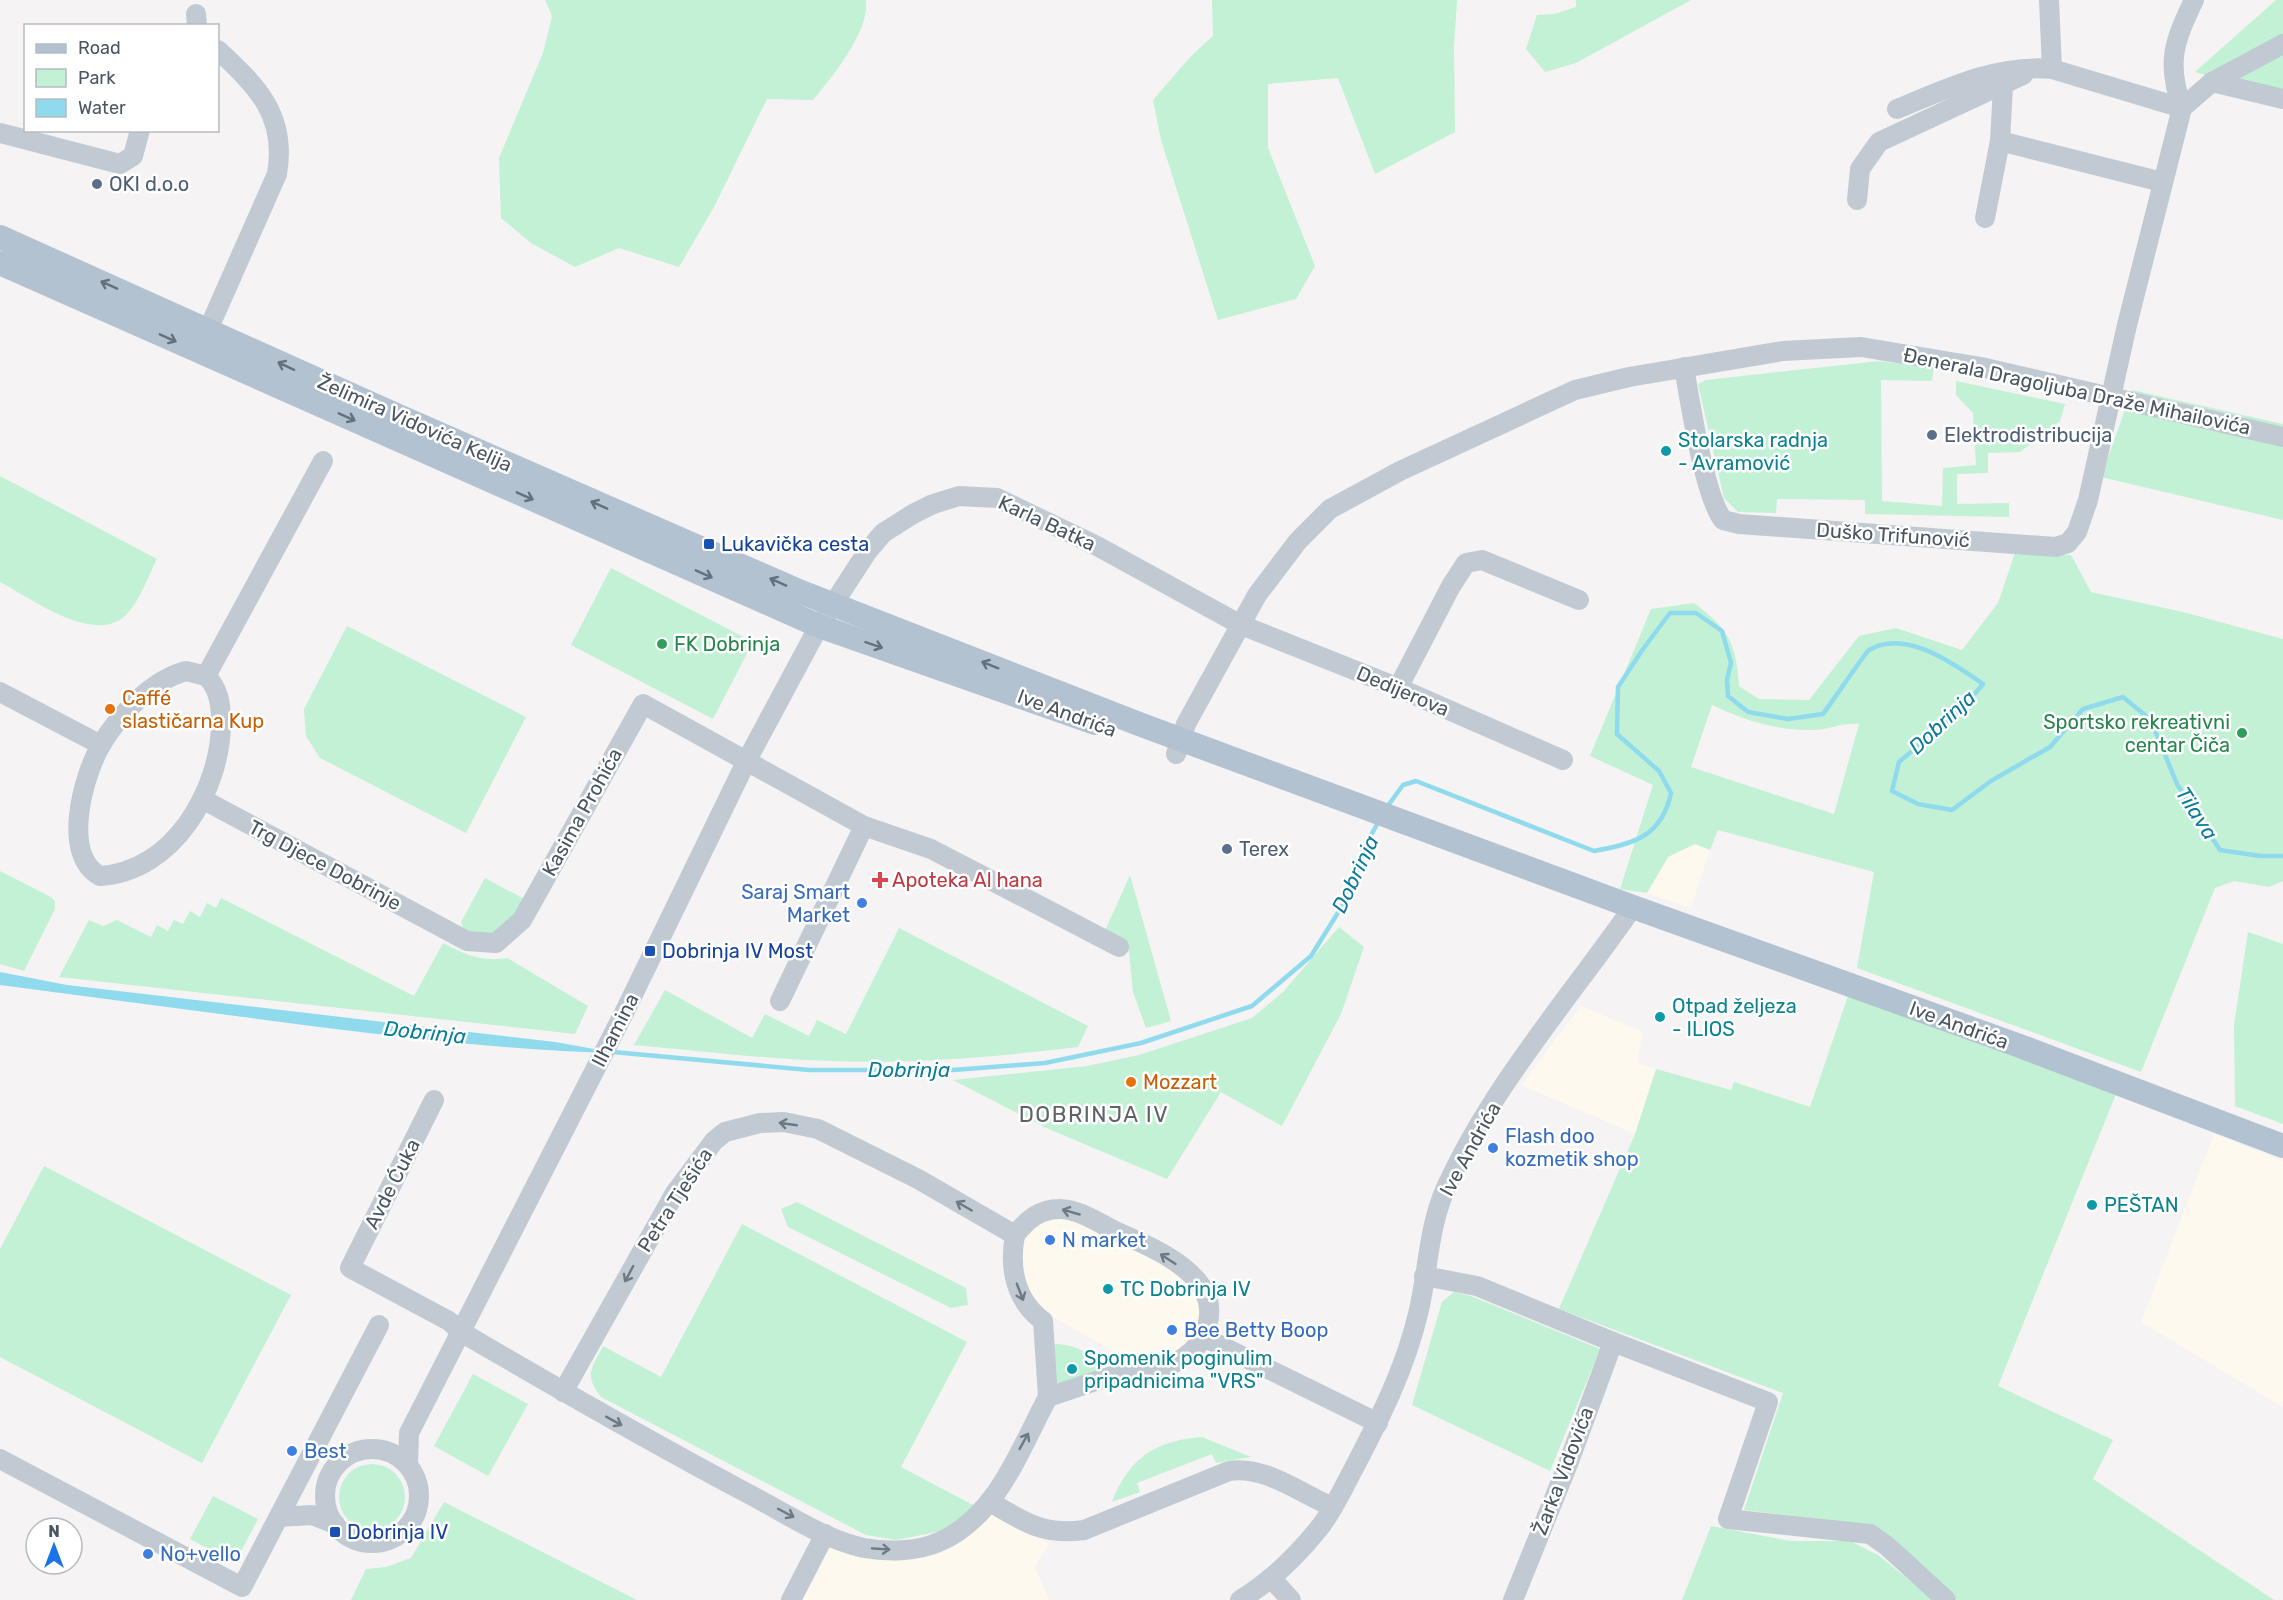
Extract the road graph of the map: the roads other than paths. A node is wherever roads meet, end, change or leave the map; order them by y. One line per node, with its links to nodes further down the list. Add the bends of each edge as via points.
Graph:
1 (2049, 0): 5 (street)
2 (2194, 0): 9 (street, via 2175,40 2172,65)
3 (2283, 44): 6 (street)
4 (219, 51): 19 (street, via 274,114 280,157 277,174)
5 (2044, 68): 7 (street); 9 (street); 10 (street, via 1973,78)
6 (2212, 82): 8 (street); 9 (street)
7 (2003, 86): 13 (street); 15 (street, via 1879,142 1860,169)
8 (2283, 99)
9 (2182, 108): 14 (street)
10 (1897, 109)
11 (139, 132): 12 (street, via 133,156 120,164)
12 (0, 133)
13 (2000, 141): 14 (street); 16 (street)
14 (2162, 182): 21 (street)
15 (1857, 200)
16 (1985, 218)
17 (0, 237): 19 (main road, Želimira Vidovića Kelija, one-way to 17)
18 (0, 263): 27 (main road, Želimira Vidovića Kelija, one-way to 27)
19 (208, 330): 25 (main road, Želimira Vidovića Kelija, one-way to 19, via 462,445)
20 (1684, 367): 21 (street, Đenerala Dragoljuba Draže Mihailovića, via 1783,351 1861,347 1981,367); 21 (street, Duško Trifunović, via 1714,504 1723,520 2056,547 2068,543 2077,532); 26 (street, Đenerala Dragoljuba Draže Mihailovića, via 1575,390 1400,471 1330,509 1278,565)
21 (2112, 398): 22 (street, Đenerala Dragoljuba Draže Mihailovića)
22 (2283, 437)
23 (323, 460): 28 (street)
24 (1579, 600): 29 (street, via 1482,560 1466,563)
25 (832, 604): 26 (street, Karla Batka, via 883,534 933,504 959,496 979,496 997,498 1097,546); 27 (street, Karla Batka); 32 (main road, Ive Andrića, one-way to 25)
26 (1241, 625): 29 (street, Dedijerova); 32 (street, Đenerala Dragoljuba Draže Mihailovića, via 1186,724)
27 (819, 626): 32 (main road, Ive Andrića, one-way to 32); 34 (street, Ilhamina)
28 (206, 676): 31 (street, via 186,671 164,681 130,709); 35 (street, via 218,694 221,726 215,767)
29 (1398, 688): 33 (street, Dedijerova)
30 (0, 692): 31 (street)
31 (101, 745): 35 (street, via 87,779 79,829 82,856 100,876 118,875 137,867 183,830)
32 (1179, 746): 37 (main road, Ive Andrića, via 1318,790)
33 (1563, 759)
34 (746, 762): 36 (street); 38 (street, Kasima Prohića, via 643,704 522,920 496,943 467,941); 46 (street, Ilhamina, via 624,1013)
35 (202, 799): 38 (street, Trg Djece Dobrinje)
36 (864, 826): 39 (street, via 931,849); 40 (street)
37 (1633, 907): 42 (main road, Ive Andrića); 44 (street, Ive Andrića, via 1504,1089 1461,1160 1444,1191)
38 (447, 931)
39 (1119, 947)
40 (780, 1001)
41 (434, 1101): 46 (street, Avde Ćuka, via 350,1268 449,1321)
42 (2283, 1146)
43 (1015, 1235): 47 (street, one-way to 43, via 1210,1309 1206,1292 1190,1273 1163,1255 1063,1209 1034,1216); 49 (street, Petra Tješića, one-way to 49, via 918,1179 818,1130 784,1122 760,1123 725,1132 675,1192); 50 (street, one-way to 50, via 1011,1255 1017,1288 1027,1308 1043,1321)
44 (1424, 1276): 48 (street, via 1477,1286); 51 (street, Ive Andrića, via 1409,1351)
45 (379, 1325): 59 (street)
46 (461, 1332): 49 (street); 52 (street, Ilhamina)
47 (1203, 1337): 50 (street, via 1195,1349 1168,1366 1135,1370); 51 (street)
48 (1613, 1342): 66 (street, Žarka Vidovića); 67 (street, via 1768,1402 1728,1519 1870,1534)
49 (563, 1392): 61 (street, one-way to 61)
50 (1048, 1397): 57 (street, one-way to 50)
51 (1378, 1423): 58 (street, Ive Andrića)
52 (409, 1433): 53 (street, Ilhamina); 55 (street, Ilhamina)
53 (383, 1450): 55 (street); 56 (street, via 370,1449 346,1457 329,1477)
54 (0, 1459): 59 (street, via 242,1587)
55 (408, 1465): 60 (street, via 417,1480 419,1505 415,1517 398,1536 374,1543 361,1542)
56 (326, 1489): 59 (street, via 308,1508); 60 (street, via 326,1508)
57 (990, 1503): 58 (street, via 1048,1531 1070,1532 1084,1530 1229,1471 1247,1469); 61 (street, one-way to 57, via 863,1548 932,1545 969,1525)
58 (1333, 1507): 62 (street, Ive Andrića, via 1314,1534)
59 (287, 1516): 60 (street, via 322,1518)
60 (334, 1524)
61 (825, 1533): 63 (street)
62 (1271, 1578): 64 (street, Ive Andrića); 65 (street)
63 (791, 1600)
64 (1240, 1600)
65 (1291, 1600)
66 (1513, 1600)
67 (1946, 1600)

